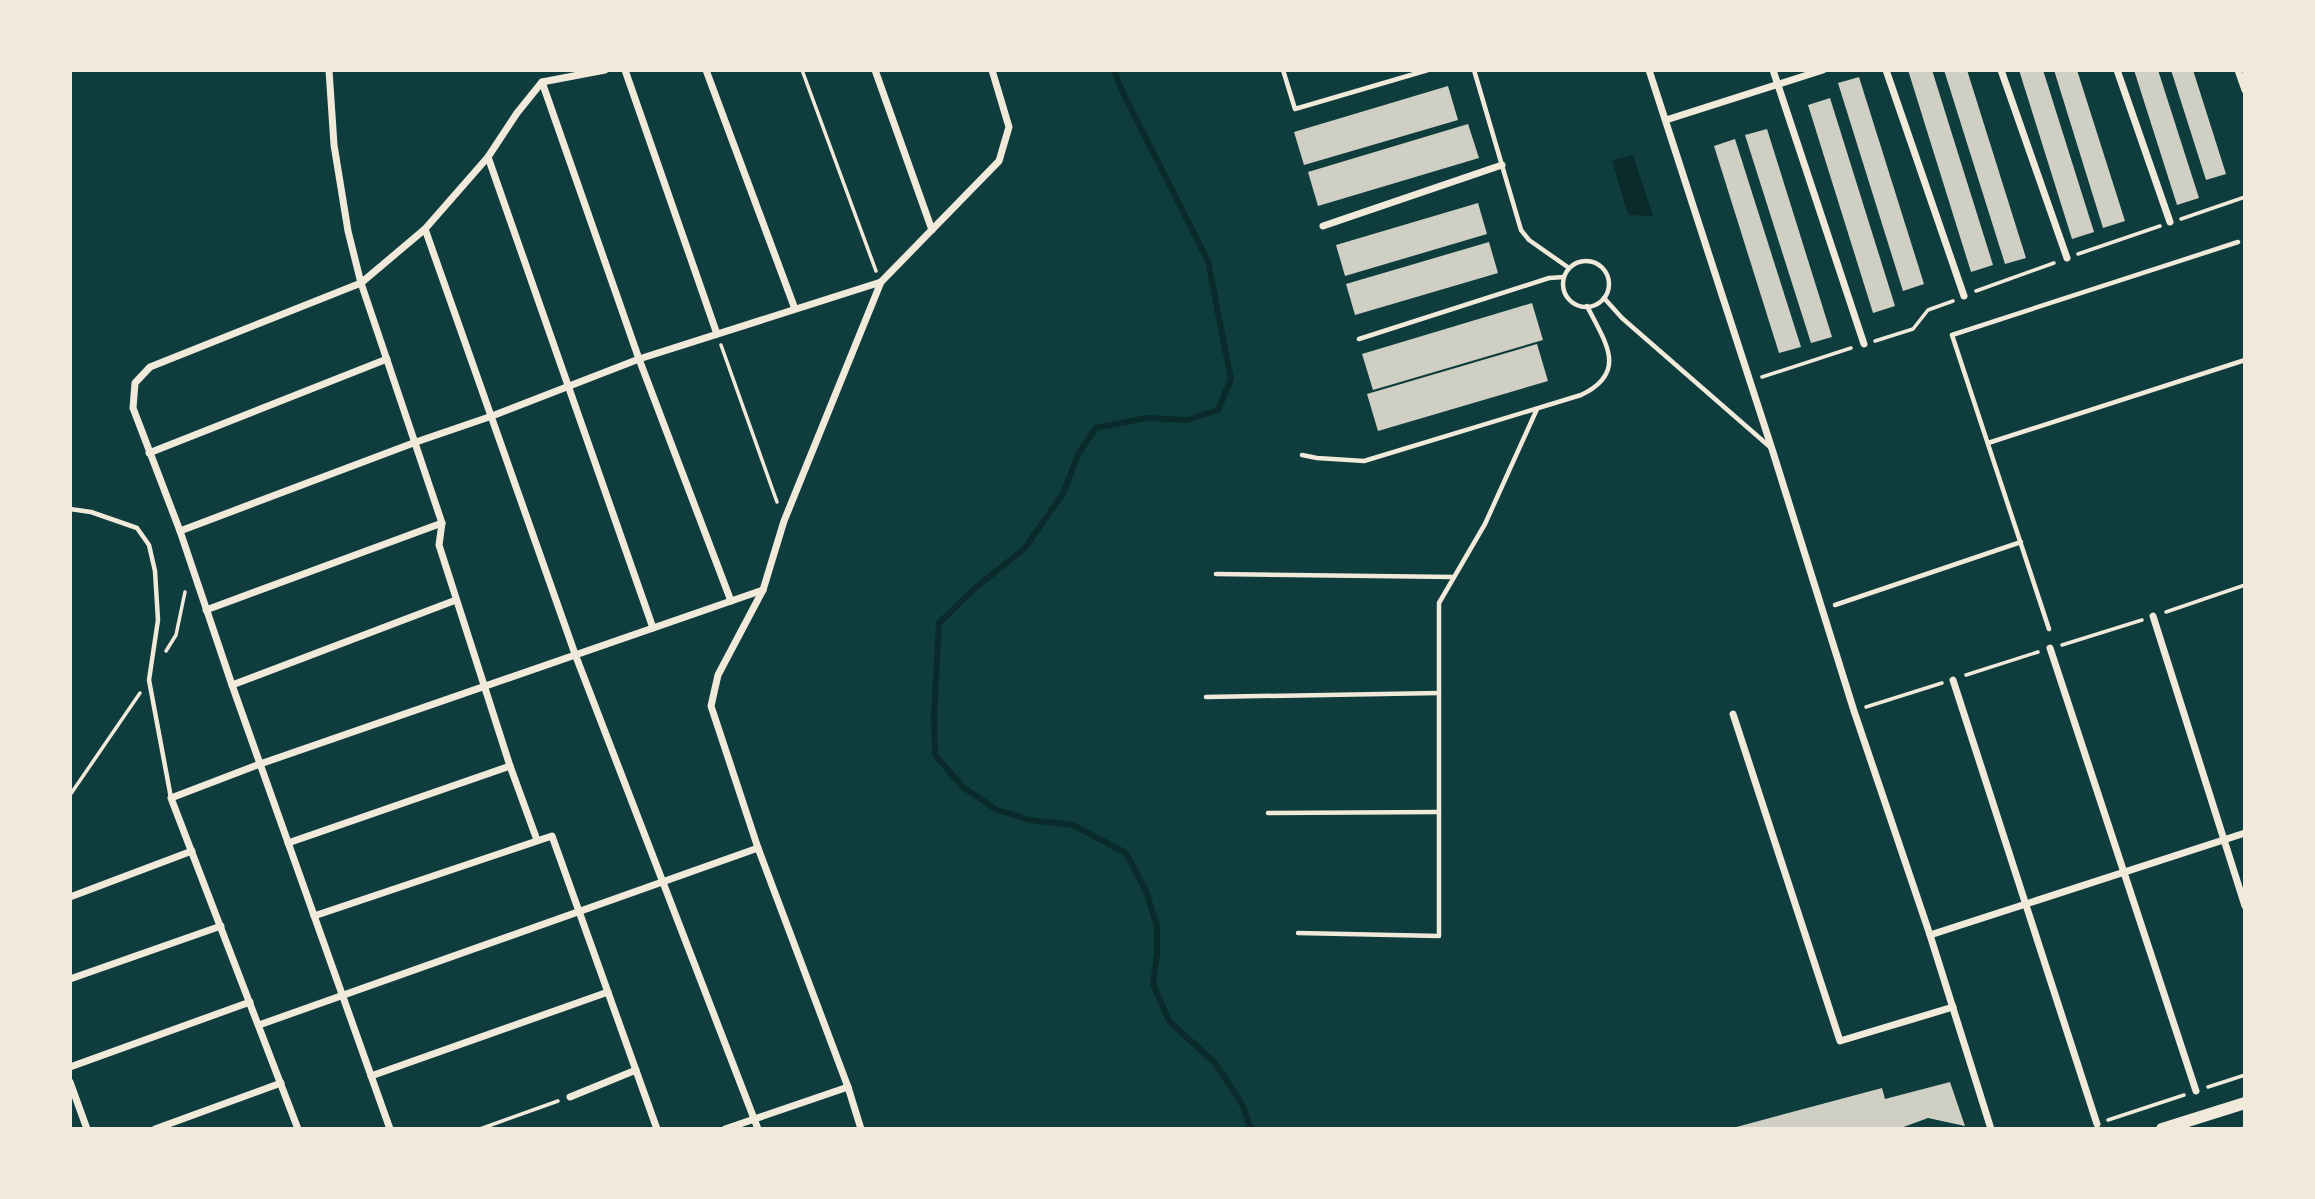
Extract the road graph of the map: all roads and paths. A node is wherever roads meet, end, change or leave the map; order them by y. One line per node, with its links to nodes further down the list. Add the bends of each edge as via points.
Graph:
1 (329, 70): 36 (street, via 334,145)
2 (605, 70): 20 (street)
3 (625, 70): 41 (street)
4 (706, 70): 40 (street)
5 (802, 70): 35 (path)
6 (875, 70): 30 (street)
7 (992, 70): 30 (street, via 1009,127 999,161)
8 (1283, 70): 19 (lane, via 1295,109)
9 (1404, 70): 19 (lane)
10 (1428, 70): 19 (lane)
11 (1474, 70): 25 (lane)
12 (1649, 70): 23 (street)
13 (1773, 70): 21 (street)
14 (1823, 70): 21 (street)
15 (1886, 70): 37 (street)
16 (2001, 70): 32 (street)
17 (2118, 70): 27 (street)
18 (2238, 70): 22 (street)
19 (1406, 76)
20 (542, 82): 24 (street); 45 (street)
21 (1777, 85): 23 (street); 43 (street)
22 (2245, 90)
23 (1666, 120): 47 (street)
24 (488, 157): 29 (street); 48 (street)
25 (1502, 165): 28 (street); 33 (lane, via 1521,230)
26 (2245, 197): 27 (path)
27 (2170, 222): 32 (path)
28 (1324, 226)
29 (425, 229): 36 (street); 50 (street)
30 (932, 230): 35 (street)
31 (2238, 242): 52 (lane, via 1952,335)
32 (2067, 258): 37 (path)
33 (1569, 268): 34 (lane); 38 (lane, via 1590,261 1601,266 1608,275)
34 (1564, 277): 39 (lane, via 1571,301); 42 (lane)
35 (881, 282): 40 (street); 57 (street)
36 (361, 283): 44 (street); 54 (street, via 150,367 135,383 133,408)
37 (1964, 296): 43 (path, via 1928,310 1913,329)
38 (1604, 298): 39 (lane); 53 (lane)
39 (1587, 306): 49 (lane, via 1608,348 1610,367 1595,388)
40 (795, 309): 41 (street)
41 (718, 334): 45 (street); 57 (path)
42 (1359, 339)
43 (1864, 344): 47 (path)
44 (387, 359): 51 (street); 54 (street)
45 (639, 359): 48 (street); 65 (street)
46 (2245, 360): 52 (lane)
47 (1750, 381): 53 (street)
48 (569, 386): 50 (street); 69 (street)
49 (1537, 408): 55 (lane, via 1364,461); 62 (lane, via 1485,524)
50 (492, 416): 51 (street); 72 (street)
51 (416, 442): 58 (street); 59 (street)
52 (1988, 443): 60 (lane)
53 (1772, 449): 99 (street)
54 (149, 453): 59 (street)
55 (1302, 455)
56 (70, 509): 81 (lane, via 137,528 149,544 158,620 149,680)
57 (783, 521): 63 (street)
58 (442, 523): 64 (street, via 439,545); 67 (street)
59 (180, 531): 67 (street)
60 (2021, 542): 66 (lane); 70 (lane)
61 (1216, 574): 62 (lane)
62 (1454, 577): 76 (lane, via 1439,603)
63 (763, 590): 65 (street); 88 (street, via 718,675 711,706)
64 (456, 600): 74 (street); 75 (street)
65 (731, 601): 69 (street)
66 (1835, 605)
67 (206, 610): 74 (street)
68 (2153, 616): 86 (street)
69 (653, 628): 72 (street)
70 (2049, 629)
71 (2050, 648): 90 (street)
72 (575, 654): 75 (street); 91 (street)
73 (1953, 680): 93 (street)
74 (232, 685): 79 (street)
75 (486, 687): 79 (street); 80 (street)
76 (1439, 693): 77 (lane); 82 (lane)
77 (1206, 697)
78 (1733, 714): 104 (street, via 1840,1041)
79 (260, 764): 81 (street); 87 (street)
80 (510, 766): 85 (street); 87 (street)
81 (171, 797): 89 (street)
82 (1439, 812): 83 (lane); 98 (lane, via 1439,936)
83 (1268, 813)
84 (2245, 833): 86 (street)
85 (537, 840): 95 (street, via 552,836); 96 (street)
86 (2224, 840): 90 (street); 94 (street)
87 (288, 843): 96 (street)
88 (758, 848): 91 (street); 112 (street)
89 (192, 851): 92 (street); 97 (street)
90 (2123, 871): 93 (street); 113 (street)
91 (663, 882): 95 (street); 116 (street)
92 (70, 897)
93 (2026, 904): 99 (street); 117 (street)
94 (2245, 906)
95 (580, 912): 101 (street); 102 (street)
96 (314, 916): 102 (street)
97 (221, 926): 100 (street); 103 (street)
98 (1298, 933)
99 (1930, 934): 104 (street)
100 (70, 979)
101 (608, 992): 107 (street); 109 (street)
102 (343, 996): 105 (street); 109 (street)
103 (250, 1002): 105 (street); 106 (street)
104 (1953, 1007): 127 (street)
105 (259, 1026): 111 (street)
106 (70, 1067)
107 (636, 1070): 114 (street); 123 (street)
108 (2245, 1075): 113 (path)
109 (371, 1076): 121 (street)
110 (70, 1082): 118 (street)
111 (281, 1083): 119 (street); 120 (street)
112 (848, 1087): 116 (street); 126 (street)
113 (2196, 1091): 117 (path)
114 (570, 1097): 122 (path)
115 (2245, 1103): 128 (street)
116 (755, 1119): 124 (street); 125 (street)
117 (2097, 1124)
118 (87, 1129)
119 (155, 1129)
120 (298, 1129)
121 (390, 1129)
122 (480, 1129)
123 (657, 1129)
124 (725, 1129)
125 (758, 1129)
126 (861, 1129)
127 (1991, 1129)
128 (2162, 1129)

